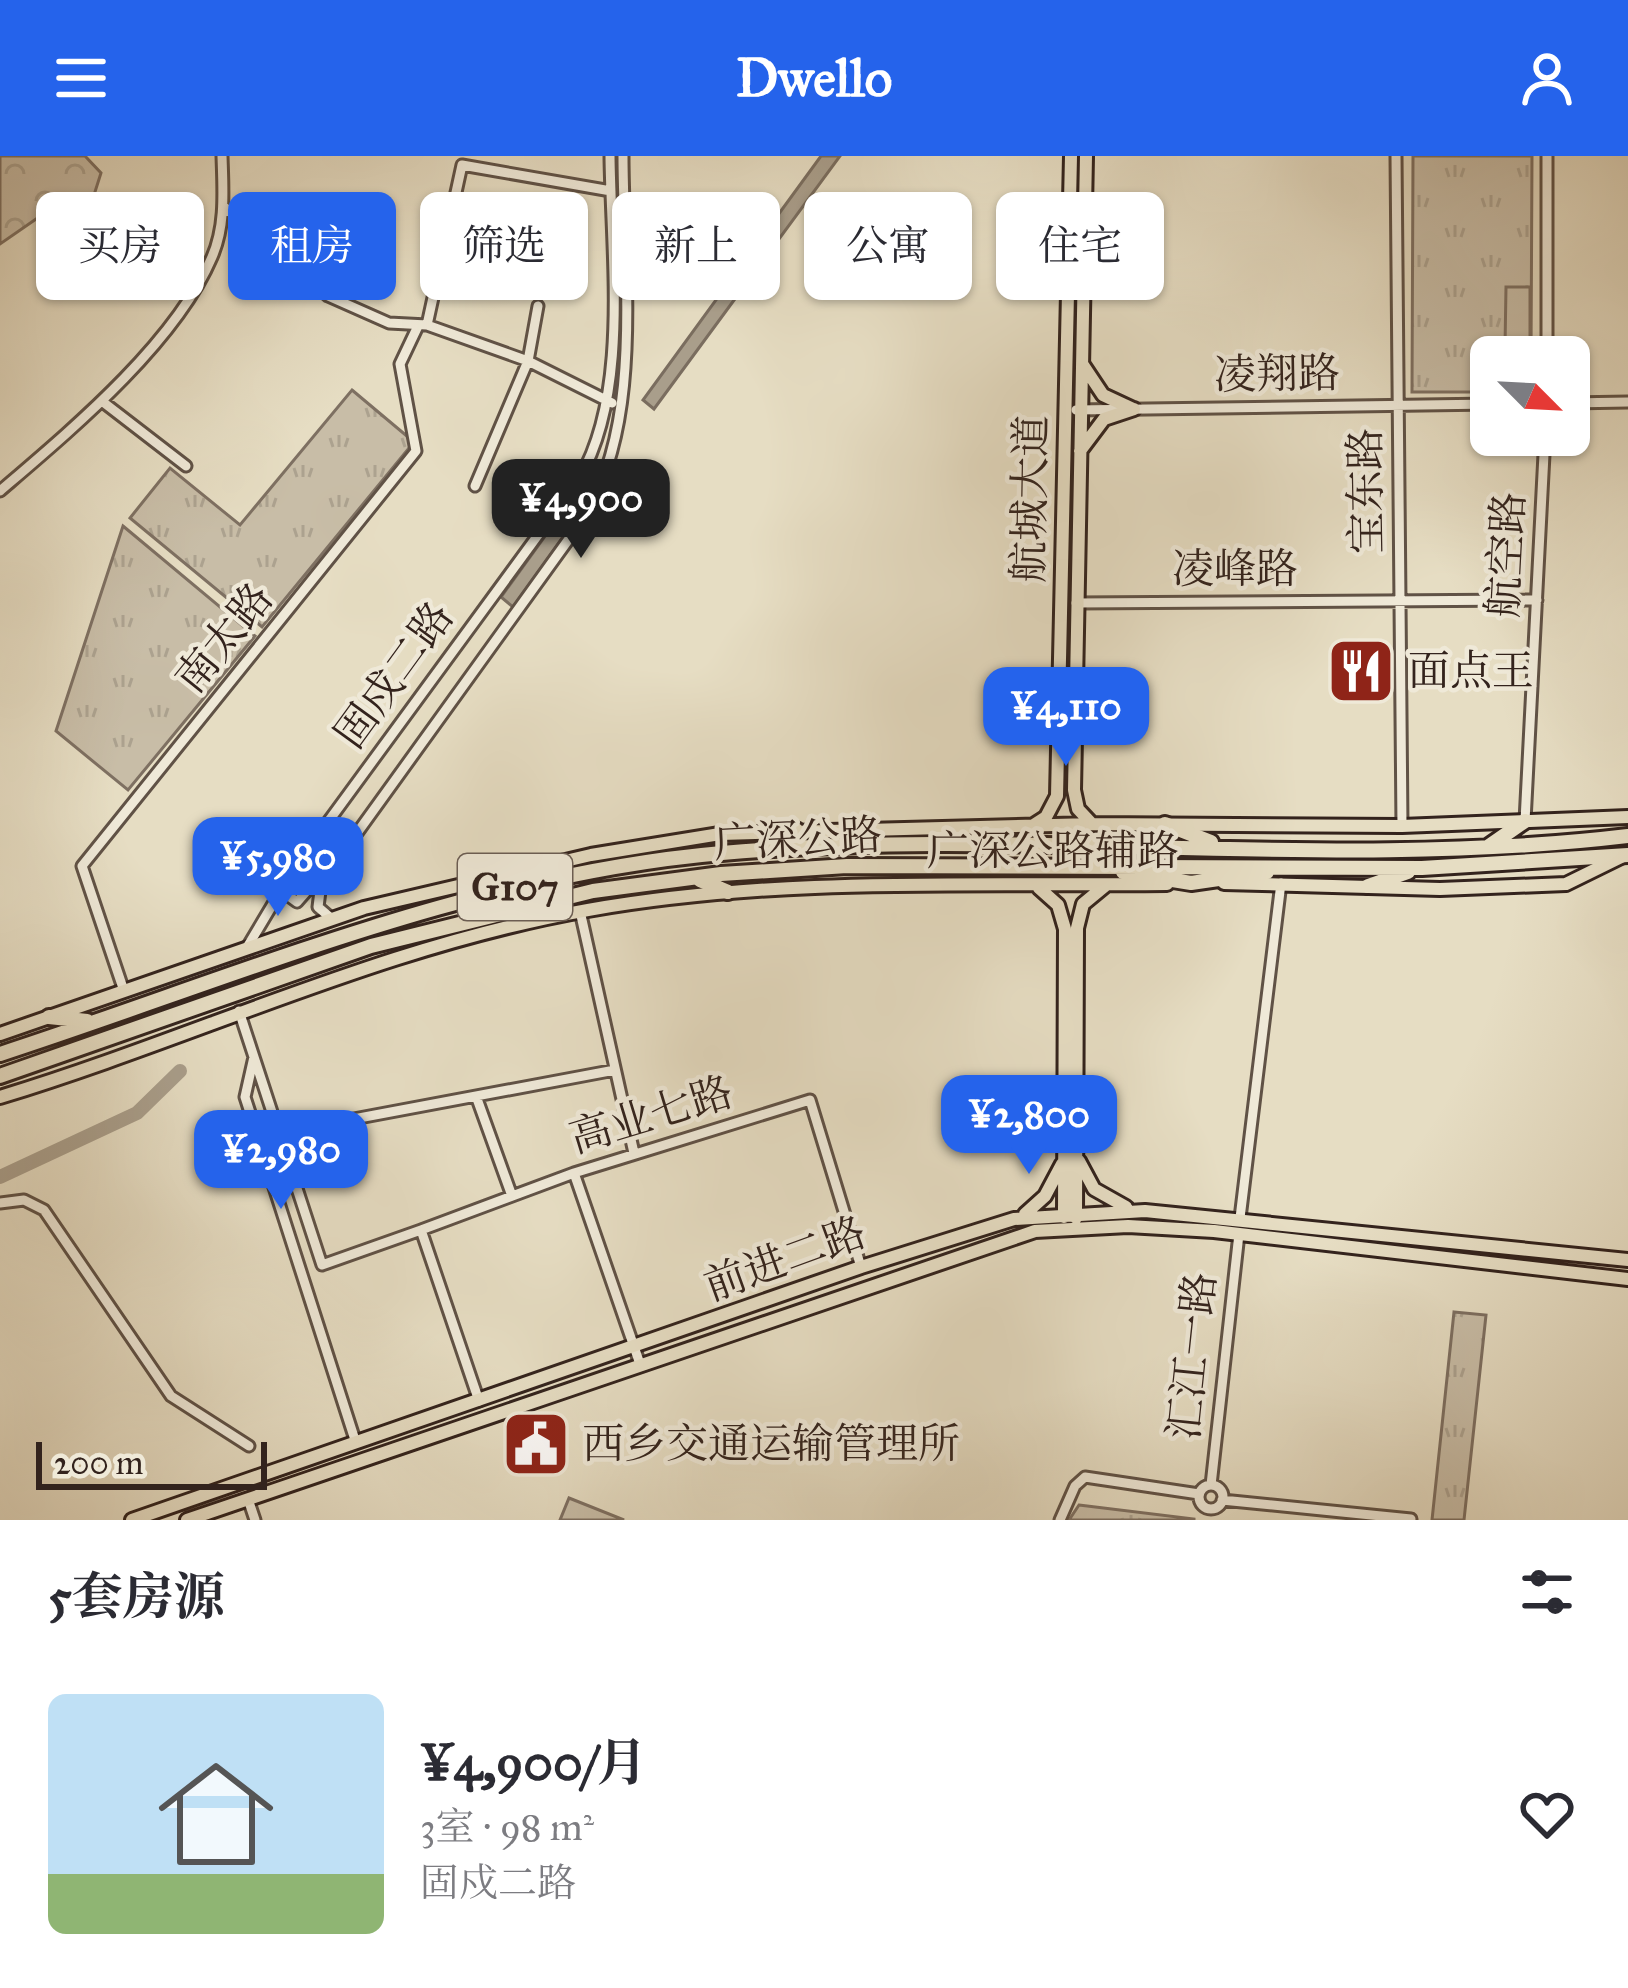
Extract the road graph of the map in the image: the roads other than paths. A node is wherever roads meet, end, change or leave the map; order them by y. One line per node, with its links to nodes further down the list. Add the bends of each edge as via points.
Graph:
1 (222, 156): 9 (street)
2 (610, 156): 8 (street, 固戍二路)
3 (623, 156): 21 (street, 固戍二路)
4 (1071, 156): 23 (main road, 航城大道)
5 (1086, 156): 13 (main road, 航城大道)
6 (1396, 156): 20 (street, 宝东路)
7 (1547, 156): 12 (street)
8 (610, 190): 11 (street, via 462,165); 15 (street, 固戍二路)
9 (224, 206): 11 (street, via 328,296 388,322); 16 (street, via 213,256 194,290)
10 (538, 305): 14 (street)
11 (422, 325): 14 (street); 63 (street, 南太路, via 400,364 416,451 82,866)
12 (1547, 336)
13 (1080, 357): 22 (main road, via 1095,387); 23 (main road, 航城大道)
14 (528, 361): 15 (street); 28 (street)
15 (608, 401): 21 (street); 27 (street, 固戍二路, via 601,438)
16 (103, 402): 26 (street); 29 (street)
17 (1628, 402): 18 (street)
18 (1590, 403)
19 (1470, 404): 20 (street, 凌翔路)
20 (1398, 406): 22 (street, 凌翔路); 32 (street, 宝东路)
21 (622, 409): 30 (street, 固戍二路)
22 (1134, 409): 23 (street, 凌翔路); 25 (main road, via 1095,425)
23 (1072, 410): 25 (main road, 航城大道); 34 (main road, 航城大道)
24 (1544, 456): 31 (street, 航空路)
25 (1078, 464): 33 (main road, 航城大道)
26 (186, 466)
27 (579, 479): 30 (street, via 594,478); 38 (street, 固戍二路)
28 (475, 486)
29 (0, 491)
30 (599, 491): 45 (street, 固戍二路)
31 (1537, 600): 32 (street, 凌峰路); 37 (street, 航空路)
32 (1400, 601): 33 (street, 凌峰路); 41 (street, 宝东路)
33 (1076, 603): 35 (main road, 航城大道)
34 (1058, 737): 35 (main road, via 1066,746); 42 (main road, 航城大道, via 1055,803)
35 (1075, 737): 39 (main road, 航城大道, via 1075,801)
36 (1628, 817): 37 (main road, 广深公路辅路)
37 (1525, 821): 41 (main road, 广深公路辅路); 47 (highway)
38 (328, 822): 45 (street, via 286,889 289,899 303,899); 62 (street, 固戍二路)
39 (1092, 824): 40 (main road, 广深公路辅路); 42 (main road, 广深公路辅路)
40 (1165, 824): 41 (main road, 广深公路辅路); 46 (highway)
41 (1402, 826)
42 (1025, 828): 43 (main road, 广深公路辅路)
43 (796, 830): 48 (highway); 61 (main road, 广深公路辅路, via 590,855)
44 (1628, 836): 47 (highway, 广深公路 / G107)
45 (351, 837): 61 (street, 固戍二路, via 318,892)
46 (1221, 847): 47 (highway, 广深公路 / G107); 48 (highway, 广深公路 / G107)
47 (1488, 847)
48 (759, 850): 66 (highway, 广深公路 / G107, via 478,895)
49 (1627, 855): 52 (highway, 广深公路 / G107); 58 (main road, 广深公路辅路, via 1566,884)
50 (1082, 866): 51 (highway, 广深公路 / G107); 53 (highway, 广深公路 / G107, via 847,866); 54 (highway)
51 (1307, 866): 52 (highway, 广深公路 / G107); 54 (highway)
52 (1422, 868): 58 (highway)
53 (695, 878): 59 (highway); 71 (highway, 广深公路 / G107, via 593,891 371,946)
54 (1191, 883): 55 (main road, 广深公路辅路); 56 (main road, 广深公路辅路)
55 (1281, 883): 58 (main road, 广深公路辅路); 81 (street)
56 (1107, 884): 57 (main road, 广深公路辅路); 75 (main road, via 1083,904 1077,928)
57 (1032, 885): 59 (main road, 广深公路辅路); 75 (main road, via 1053,897 1065,928)
58 (1368, 886)
59 (728, 892): 60 (main road, 广深公路辅路)
60 (580, 911): 64 (main road, 广深公路辅路, via 371,964); 70 (street)
61 (332, 920): 62 (main road, 广深公路辅路)
62 (246, 949): 63 (main road, 广深公路辅路)
63 (124, 991): 65 (main road, 广深公路辅路)
64 (239, 1011): 69 (street); 73 (main road, 广深公路辅路)
65 (49, 1017): 66 (highway); 67 (main road, 广深公路辅路)
66 (92, 1022): 68 (highway, 广深公路 / G107)
67 (0, 1034)
68 (0, 1054)
69 (254, 1057): 74 (street); 92 (street, via 245,1097)
70 (616, 1070): 72 (street); 76 (street)
71 (0, 1076)
72 (476, 1096): 74 (street); 78 (street)
73 (0, 1097)
74 (279, 1133): 84 (street, 高业七路, via 322,1265)
75 (1070, 1151): 80 (main road, via 1094,1189); 82 (main road, via 1045,1196); 83 (main road)
76 (634, 1153): 77 (street, 高业七路); 87 (street, 高业七路, via 811,1100)
77 (574, 1173): 78 (street, 高业七路); 89 (street)
78 (512, 1196): 84 (street, 高业七路)
79 (0, 1203): 93 (street, via 24,1200 44,1210 171,1396)
80 (1145, 1211): 81 (main road, 前进二路); 83 (main road, 前进二路)
81 (1240, 1218): 86 (main road, 前进二路)
82 (1014, 1219): 83 (main road, 前进二路); 87 (main road, 前进二路)
83 (1070, 1221): 85 (main road, 前进二路); 90 (main road, 前进二路)
84 (421, 1230): 91 (street)
85 (1239, 1234): 88 (main road, 前进二路); 94 (street, 汇江一路)
86 (1628, 1260)
87 (861, 1267): 89 (main road, 前进二路)
88 (1628, 1279)
89 (635, 1347): 90 (street); 91 (main road, 前进二路)
90 (640, 1364): 96 (main road, 前进二路)
91 (479, 1401): 92 (main road, 前进二路)
92 (356, 1443): 100 (main road, 前进二路)
93 (250, 1446)
94 (1211, 1485): 95 (street); 97 (street)
95 (1199, 1494): 98 (street); 103 (street, via 1085,1477)
96 (248, 1499): 101 (main road, 前进二路); 102 (street)
97 (1222, 1500): 98 (street); 99 (street)
98 (1210, 1514)
99 (1411, 1519)
100 (132, 1520)
101 (187, 1520)
102 (254, 1520)
103 (1060, 1520)

